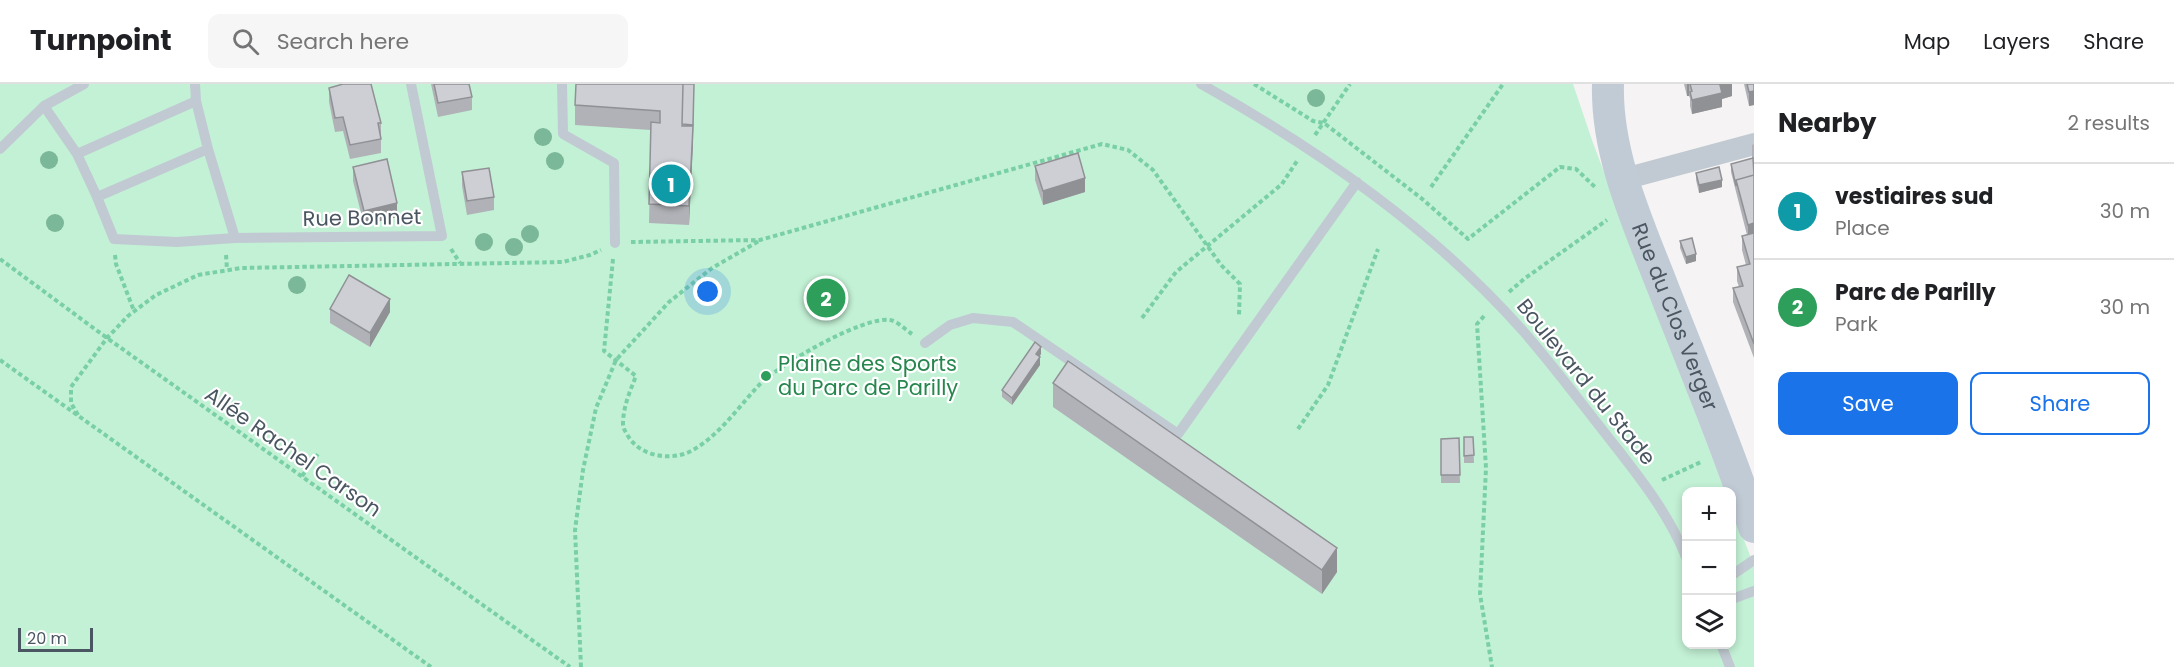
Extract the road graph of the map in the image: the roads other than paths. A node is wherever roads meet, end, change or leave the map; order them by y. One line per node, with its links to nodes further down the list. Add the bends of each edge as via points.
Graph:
1 (84, 84): 8 (lane)
2 (195, 84): 7 (lane)
3 (411, 84): 16 (lane, Rue Bonnet, via 442,236)
4 (562, 84): 17 (lane, via 562,134 614,163)
5 (1201, 84): 14 (lane, Boulevard du Stade, via 1307,147)
6 (1604, 91): 13 (street, Rue du Clos Verger)
7 (196, 101): 11 (lane); 12 (lane)
8 (44, 106): 10 (lane); 12 (lane)
9 (1754, 144): 13 (street)
10 (0, 149)
11 (208, 149): 15 (lane); 16 (lane)
12 (77, 154): 15 (lane)
13 (1624, 179): 19 (street, Rue du Clos Verger, via 1727,451)
14 (1357, 182): 18 (lane, via 1178,434 1013,322 973,318 950,325); 21 (lane, Boulevard du Stade, via 1420,231 1497,303 1557,370 1646,487)
15 (97, 197): 16 (lane, via 114,239 177,242)
16 (235, 238)
17 (615, 243)
18 (925, 344)
19 (1747, 484): 20 (street, Rue du Clos Verger)
20 (1754, 528)
21 (1682, 546)
22 (1754, 560): 23 (lane)
23 (1736, 571)
24 (1754, 591): 25 (lane)
25 (1736, 597)
26 (1723, 649): 27 (lane)
27 (1730, 667)

